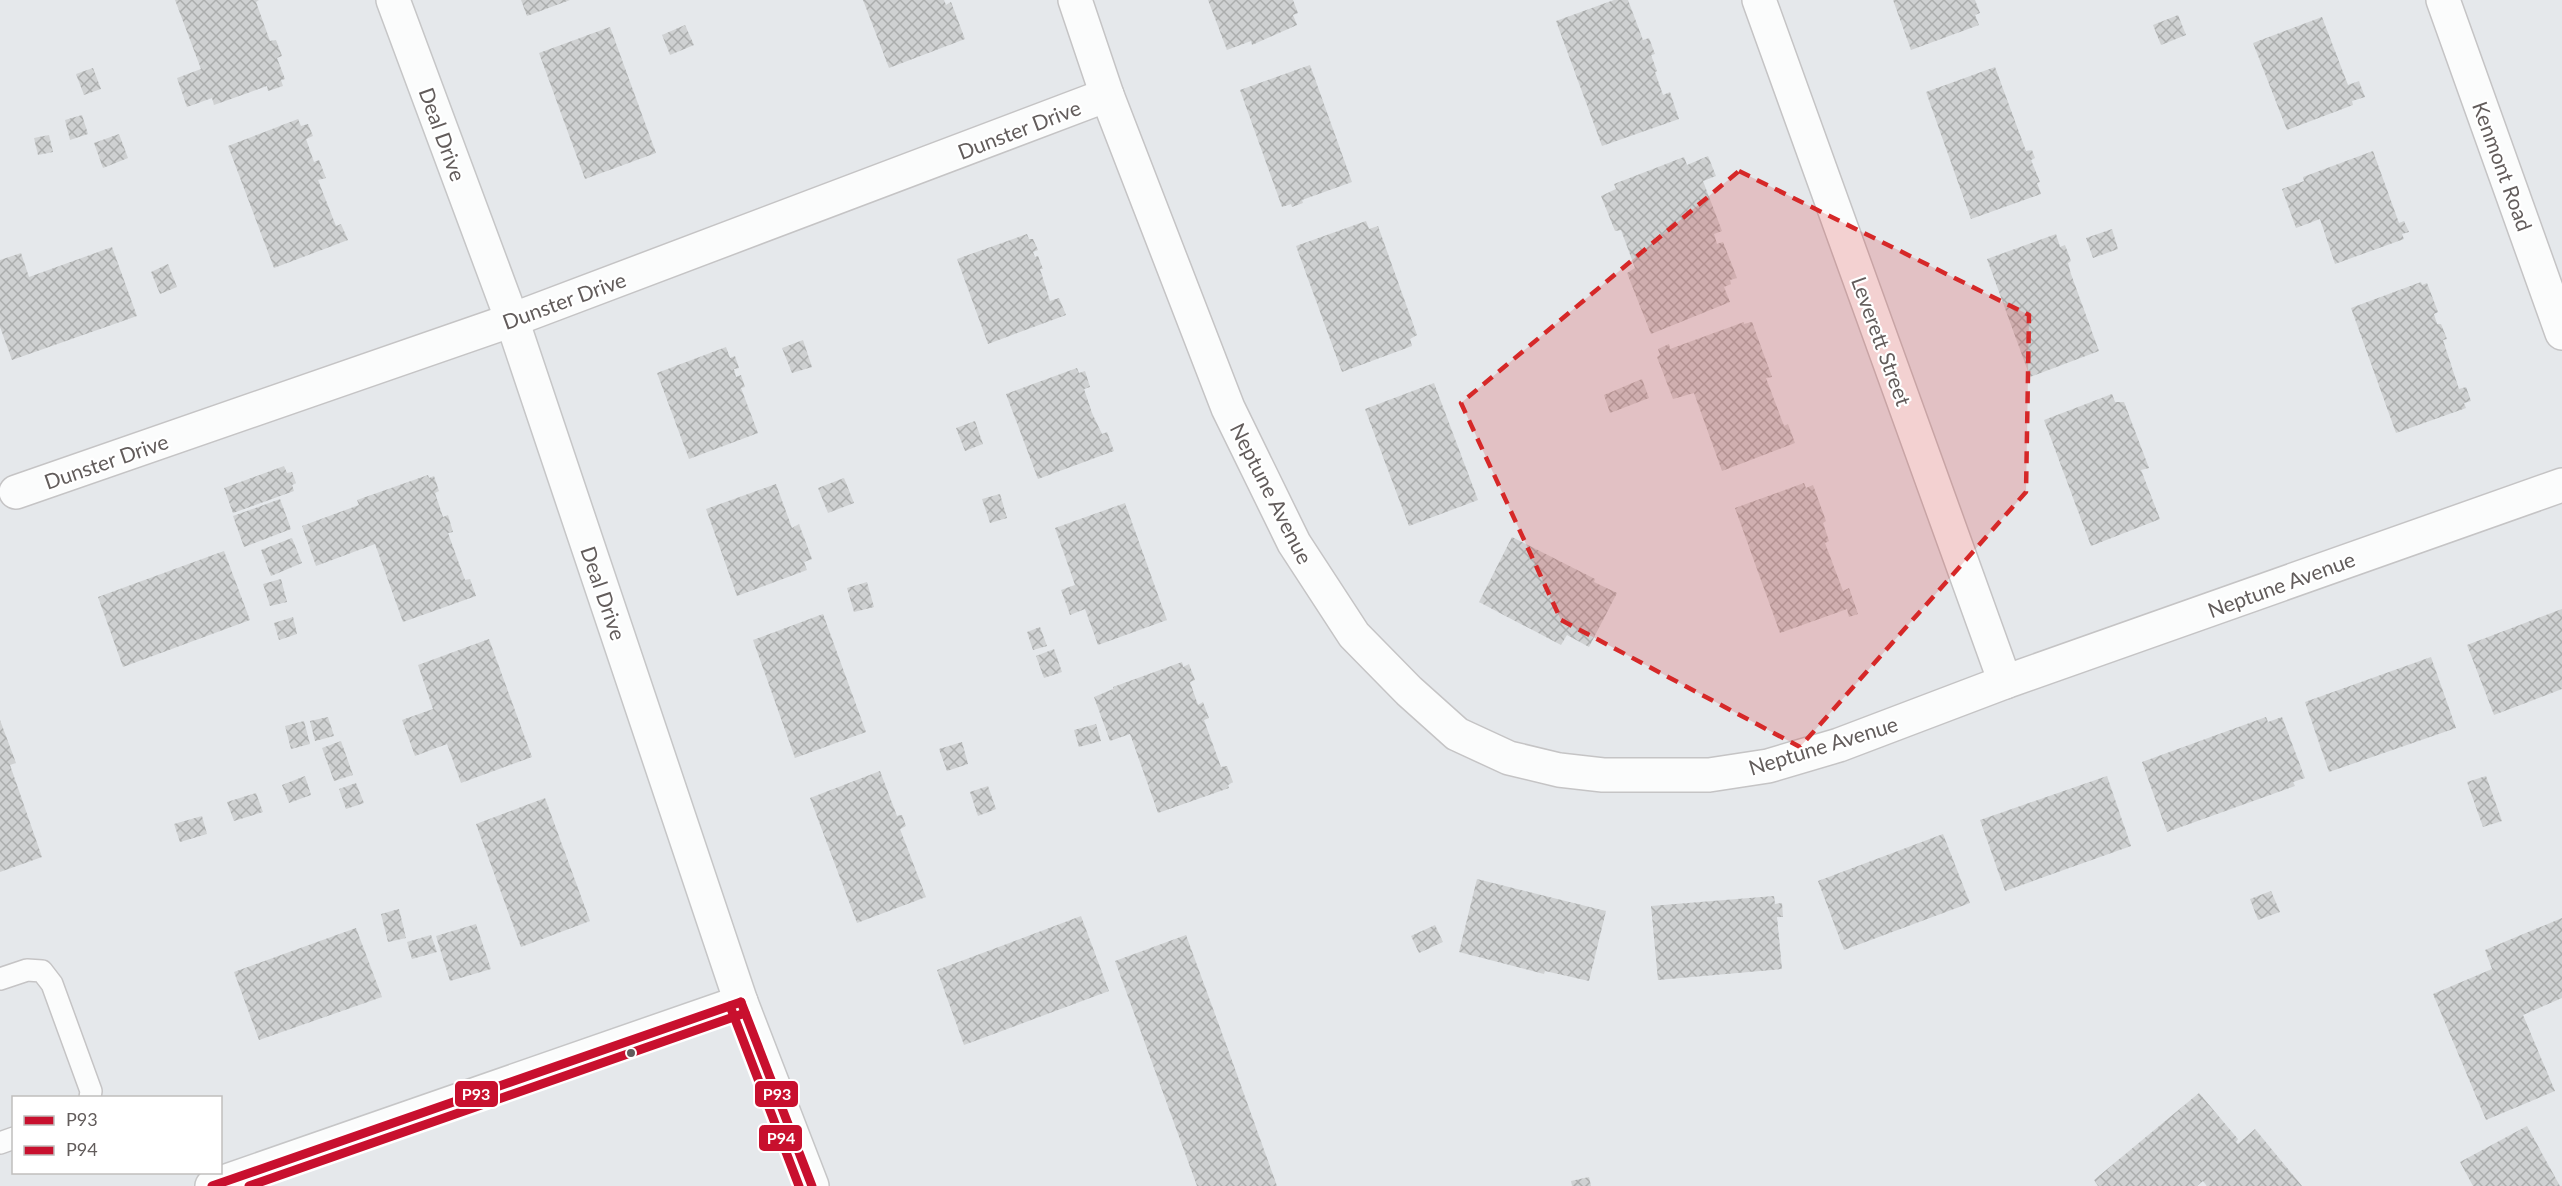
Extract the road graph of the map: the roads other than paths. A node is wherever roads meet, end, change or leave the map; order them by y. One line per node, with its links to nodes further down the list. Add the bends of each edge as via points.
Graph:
1 (393, 0): 6 (street, Deal Drive)
2 (1075, 0): 5 (street, Neptune Avenue)
3 (1759, 0): 10 (street, Leverett Street)
4 (2443, 0): 7 (street, Kenmont Road)
5 (1107, 95): 6 (street, Dunster Drive); 10 (street, Neptune Avenue, via 1228,408 1294,543 1354,635 1456,734 1509,758 1559,770 1603,775 1709,775 1768,766 1829,748)
6 (512, 320): 9 (street, Dunster Drive); 12 (street, Deal Drive)
7 (2562, 333)
8 (2562, 485): 10 (street, Neptune Avenue)
9 (16, 492)
10 (2005, 682)
11 (0, 979): 13 (lane, via 27,970 42,971 52,984)
12 (741, 1002): 14 (street); 15 (street, Deal Drive)
13 (90, 1096)
14 (212, 1186)
15 (812, 1186)

